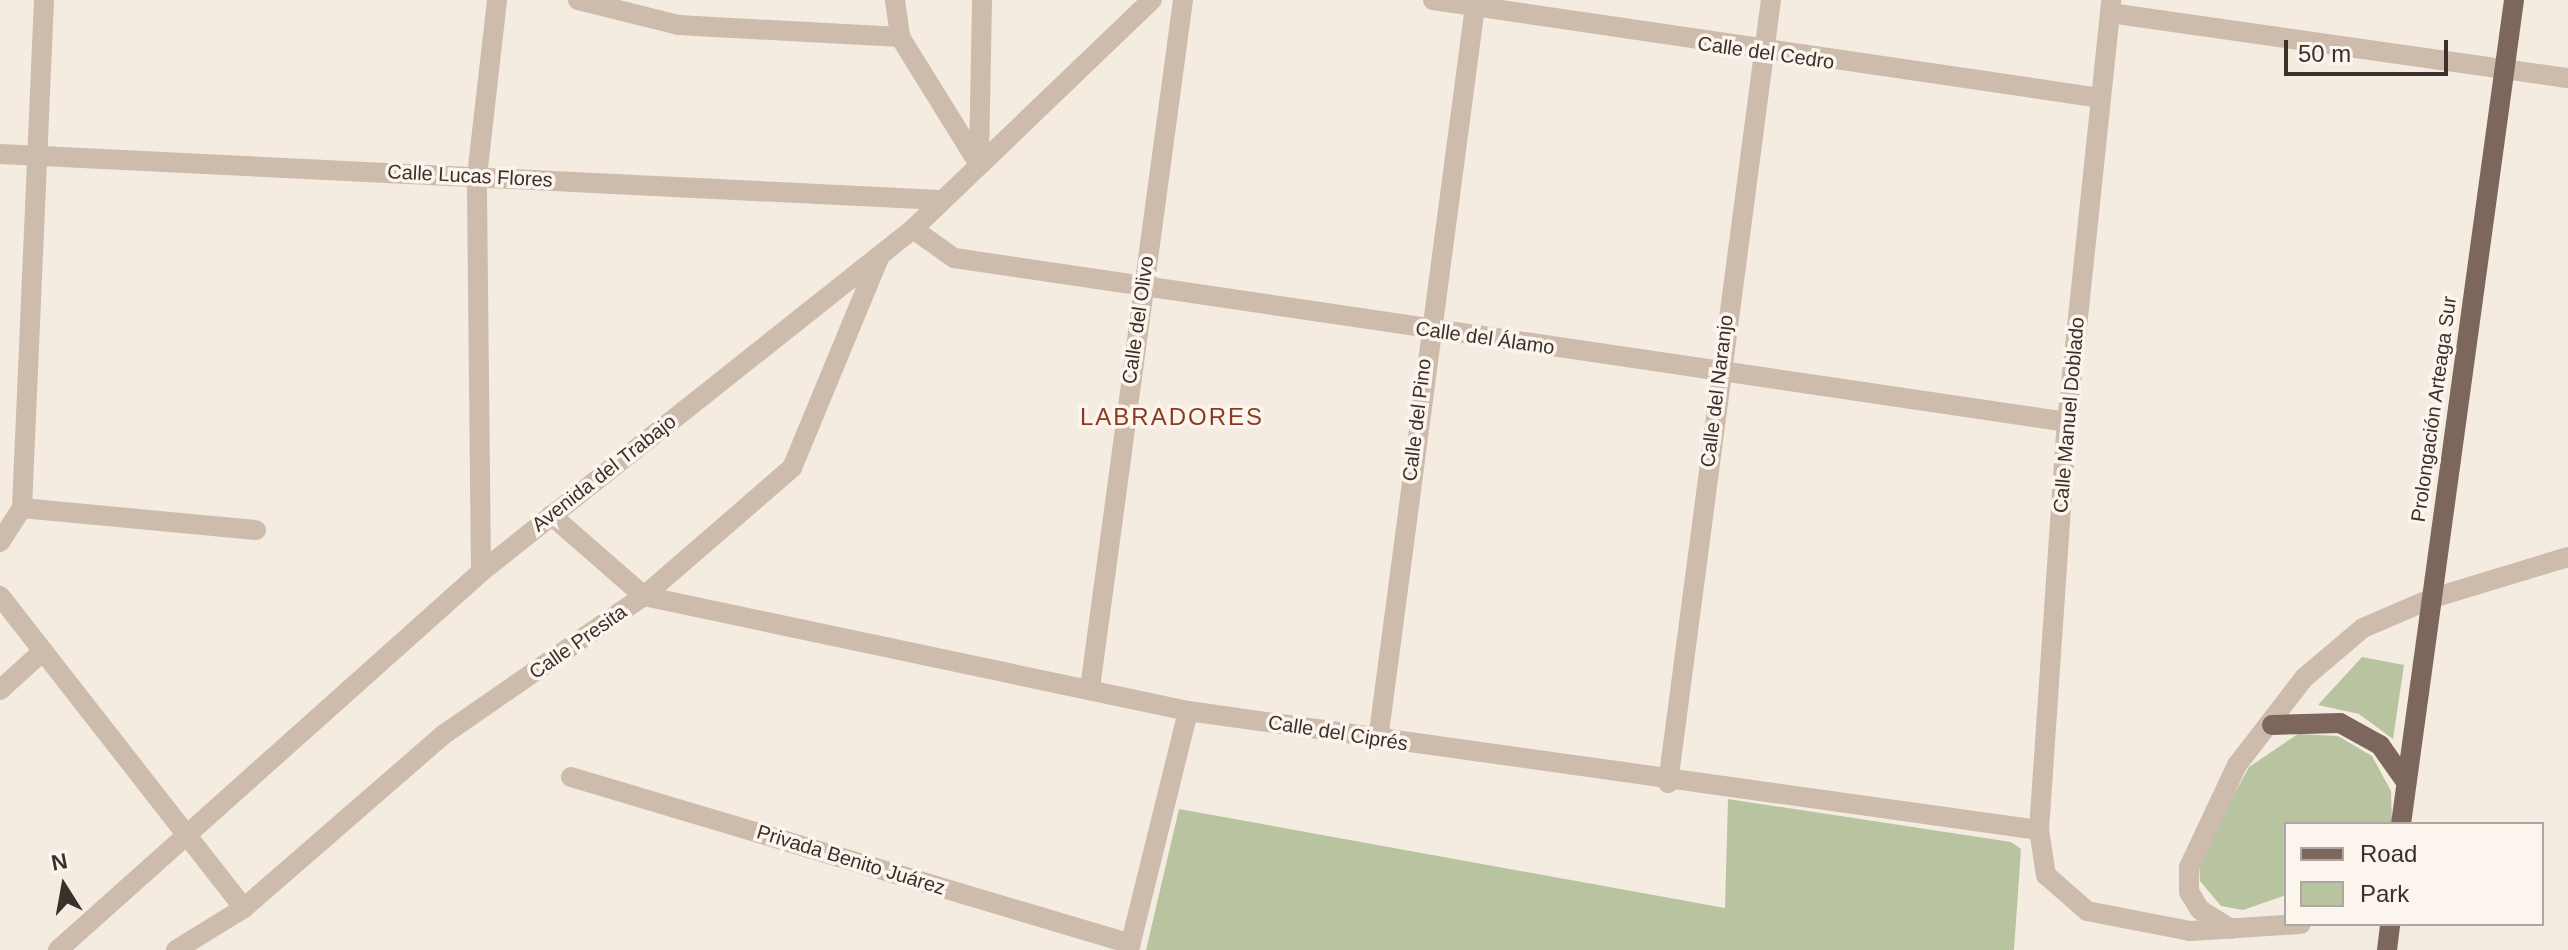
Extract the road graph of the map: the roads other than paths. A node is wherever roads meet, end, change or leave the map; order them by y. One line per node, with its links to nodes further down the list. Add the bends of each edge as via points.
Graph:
1 (44, 0): 18 (street)
2 (497, 0): 21 (street)
3 (578, 0): 13 (street, via 678,25)
4 (895, 0): 13 (street)
5 (982, 0): 20 (street)
6 (1152, 0): 20 (street, Avenida del Trabajo)
7 (1183, 0): 25 (street, Calle del Olivo)
8 (1433, 0): 11 (street, Calle del Cedro)
9 (1771, 0): 14 (street, Calle del Naranjo)
10 (2514, 0): 15 (main road, Prolongación Arteaga Sur)
11 (1475, 6): 14 (street, Calle del Cedro); 26 (street, Calle del Pino)
12 (2110, 7): 15 (street); 17 (street, Calle Manuel Doblado)
13 (900, 37): 20 (street)
14 (1763, 54): 17 (street, Calle del Cedro); 27 (street, Calle del Naranjo)
15 (2504, 69): 16 (street); 37 (main road, Prolongación Arteaga Sur)
16 (2568, 78)
17 (2101, 98): 28 (street, Calle Manuel Doblado)
18 (34, 153): 19 (street, Calle Lucas Flores); 21 (street, Calle Lucas Flores); 29 (street)
19 (0, 154)
20 (978, 160): 22 (street, Avenida del Trabajo)
21 (477, 176): 22 (street, Calle Lucas Flores); 34 (street)
22 (940, 200): 23 (street, Avenida del Trabajo)
23 (913, 229): 24 (street, Avenida del Trabajo); 25 (street, Calle del Álamo, via 954,258)
24 (880, 254): 30 (street, Avenida del Trabajo); 36 (street, Calle Presita, via 792,468)
25 (1141, 288): 26 (street, Calle del Álamo); 39 (street, Calle del Olivo)
26 (1428, 329): 27 (street, Calle del Álamo); 43 (street, Calle del Pino)
27 (1718, 371): 28 (street, Calle del Álamo); 46 (street, Calle del Naranjo)
28 (2067, 422): 48 (street, Calle Manuel Doblado)
29 (22, 508): 31 (street); 32 (street)
30 (551, 515): 34 (street, Avenida del Trabajo); 36 (street)
31 (256, 530)
32 (0, 542)
33 (2568, 557): 37 (street)
34 (481, 572): 49 (street, Avenida del Trabajo)
35 (0, 596): 38 (street)
36 (644, 596): 39 (street, Calle del Ciprés); 50 (street, Calle Presita, via 443,735)
37 (2433, 598): 42 (street, via 2363,628 2304,678); 45 (main road, Prolongación Arteaga Sur)
38 (43, 651): 40 (street); 49 (street)
39 (1090, 688): 41 (street, Calle del Ciprés)
40 (0, 690)
41 (1188, 711): 43 (street, Calle del Ciprés); 54 (street)
42 (2272, 725): 45 (main road, via 2340,723 2380,745); 53 (street, via 2237,765 2189,867 2189,892 2200,910)
43 (1378, 740): 46 (street, Calle del Ciprés)
44 (571, 777): 54 (street, Privada Benito Juárez)
45 (2406, 782): 47 (main road, Prolongación Arteaga Sur)
46 (1668, 783): 48 (street, Calle del Ciprés)
47 (2401, 822)
48 (2039, 830): 53 (street, Calle Manuel Doblado, via 2041,861 2054,888 2100,915 2190,931)
49 (187, 837): 50 (street); 55 (street, Avenida del Trabajo)
50 (244, 908): 56 (street, Calle Presita)
51 (2284, 926): 53 (street)
52 (2390, 926): 57 (main road)
53 (2238, 931)
54 (1130, 947)
55 (58, 950)
56 (176, 950)
57 (2387, 950)

